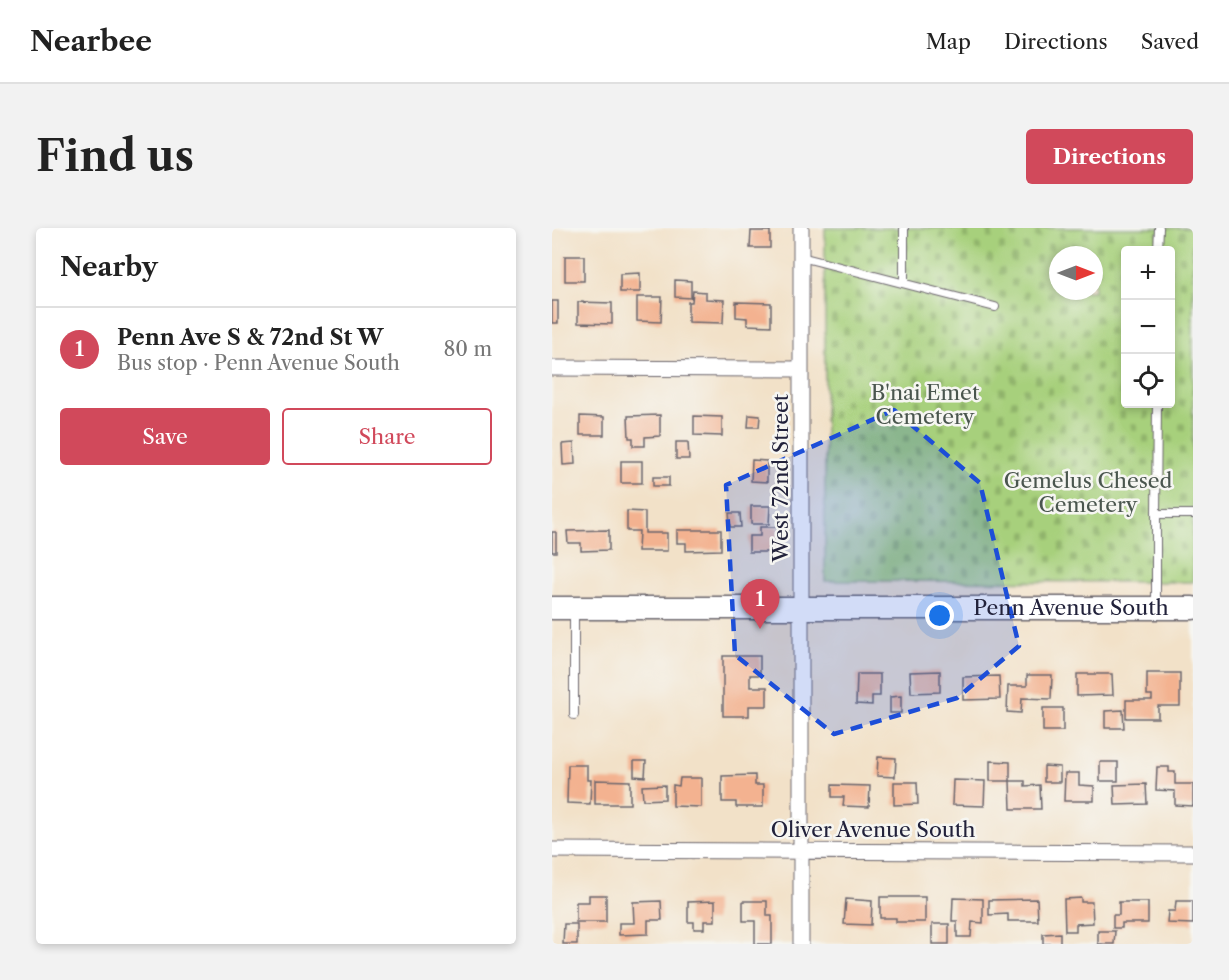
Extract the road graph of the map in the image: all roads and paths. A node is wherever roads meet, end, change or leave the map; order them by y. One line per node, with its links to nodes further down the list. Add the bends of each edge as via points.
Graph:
1 (801, 228): 5 (street, West 72nd Street)
2 (904, 228): 6 (lane)
3 (1159, 228): 4 (lane)
4 (1158, 246)
5 (801, 257): 6 (lane); 9 (street, West 72nd Street)
6 (904, 283): 7 (lane)
7 (995, 307)
8 (552, 368): 9 (street)
9 (801, 369): 14 (street, West 72nd Street)
10 (1157, 408): 11 (lane)
11 (1156, 514): 12 (lane); 15 (lane)
12 (1193, 514)
13 (563, 608): 14 (main road, Penn Avenue South); 17 (lane)
14 (802, 608): 15 (main road, Penn Avenue South); 19 (street, West 72nd Street)
15 (1156, 608): 16 (main road, Penn Avenue South)
16 (1193, 608)
17 (573, 715)
18 (552, 850): 19 (street, Oliver Avenue South)
19 (801, 851): 20 (street, Oliver Avenue South); 21 (street, West 72nd Street)
20 (1193, 853)
21 (801, 944)

